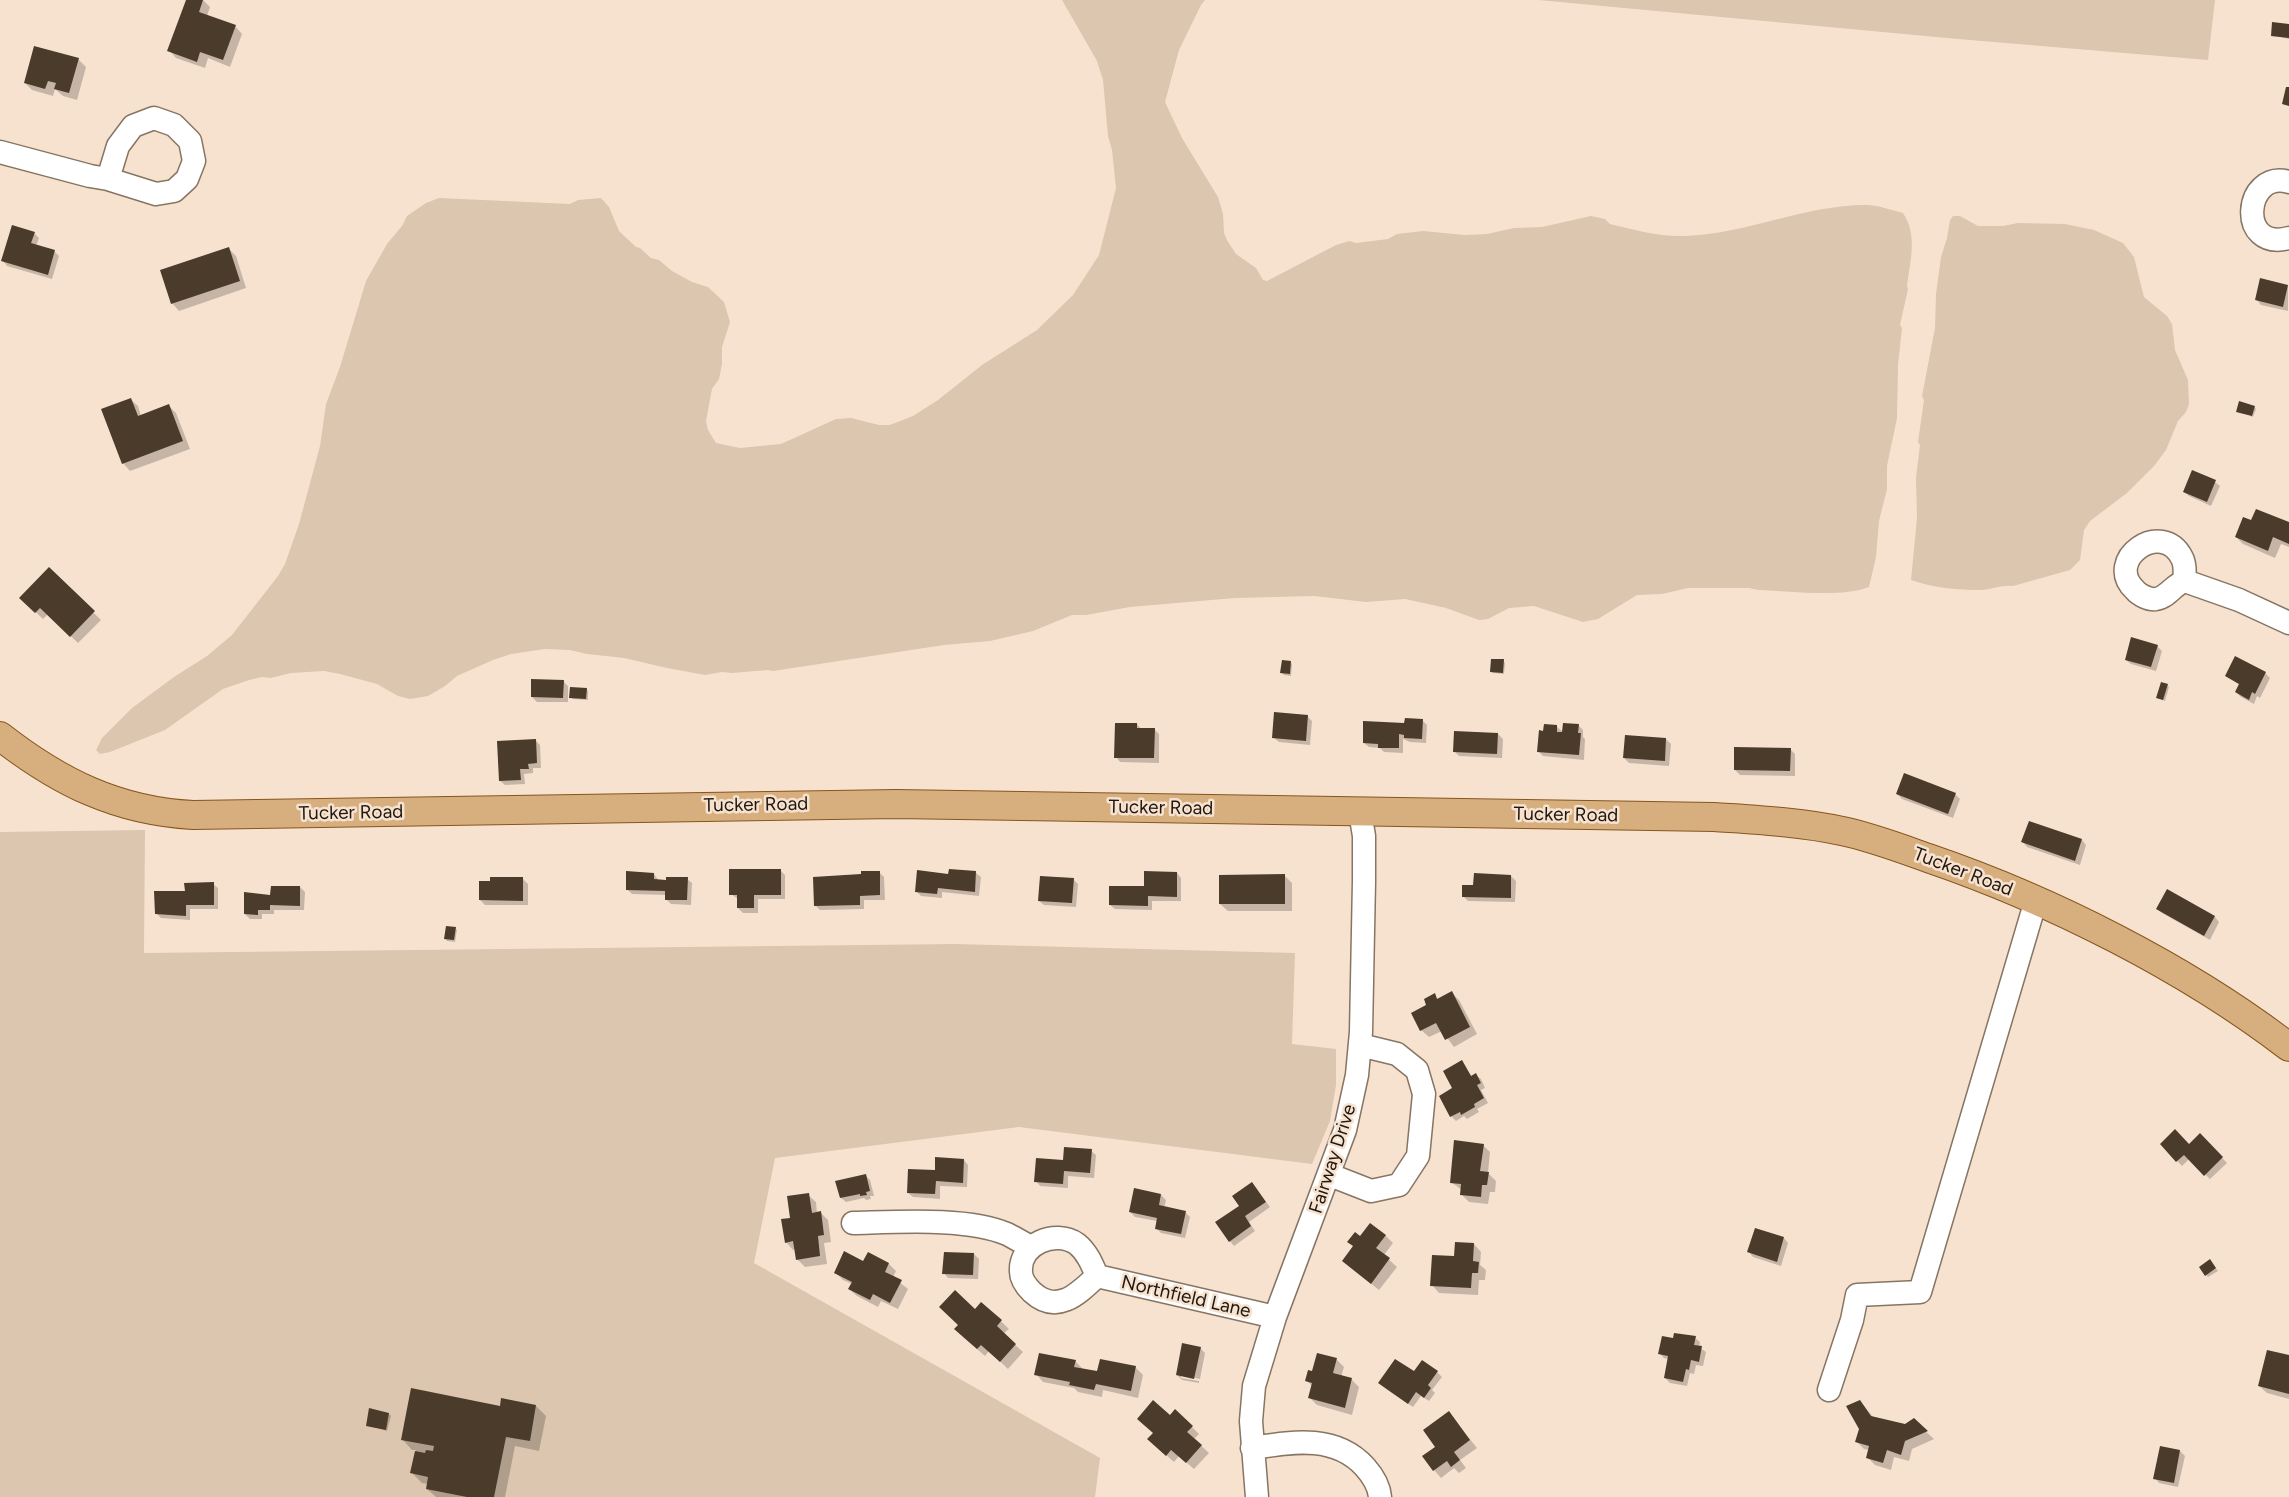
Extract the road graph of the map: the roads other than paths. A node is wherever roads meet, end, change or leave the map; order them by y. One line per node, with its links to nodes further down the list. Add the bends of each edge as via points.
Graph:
1 (0, 152): 2 (street)
2 (108, 179)
3 (2289, 182): 4 (street, via 2277,181 2265,186 2255,198 2251,212 2258,231 2274,239)
4 (2289, 238)
5 (2185, 581): 6 (street, via 2239,600)
6 (2289, 623)
7 (0, 736): 8 (main road, Tucker Road, via 68,782 131,806 171,814 831,804)
8 (1360, 812): 9 (main road, Tucker Road, via 1714,817 1795,823 1890,844); 10 (street, Fairway Drive, via 1364,858)
9 (2036, 900): 11 (main road, Tucker Road, via 2176,973); 17 (street, via 1920,1292 1857,1295)
10 (1360, 1045): 12 (street, Fairway Drive, via 1351,1108); 12 (street, via 1397,1054 1417,1070 1424,1094 1418,1156 1399,1185 1371,1191)
11 (2289, 1047)
12 (1330, 1175): 16 (street, Fairway Drive)
13 (853, 1223): 14 (street, via 920,1222 987,1228 1007,1234)
14 (1031, 1248): 15 (street, Northfield Lane, via 1043,1239 1059,1238 1076,1243 1086,1252); 15 (street, Northfield Lane, via 1021,1272 1026,1285 1038,1297 1064,1302)
15 (1097, 1276): 16 (street, Northfield Lane)
16 (1275, 1317): 18 (street, Fairway Drive, via 1254,1386)
17 (1829, 1390)
18 (1252, 1448): 19 (street, Fairway Drive); 20 (street, via 1300,1442 1335,1446 1370,1472 1380,1489)
19 (1257, 1497)
20 (1380, 1497)

